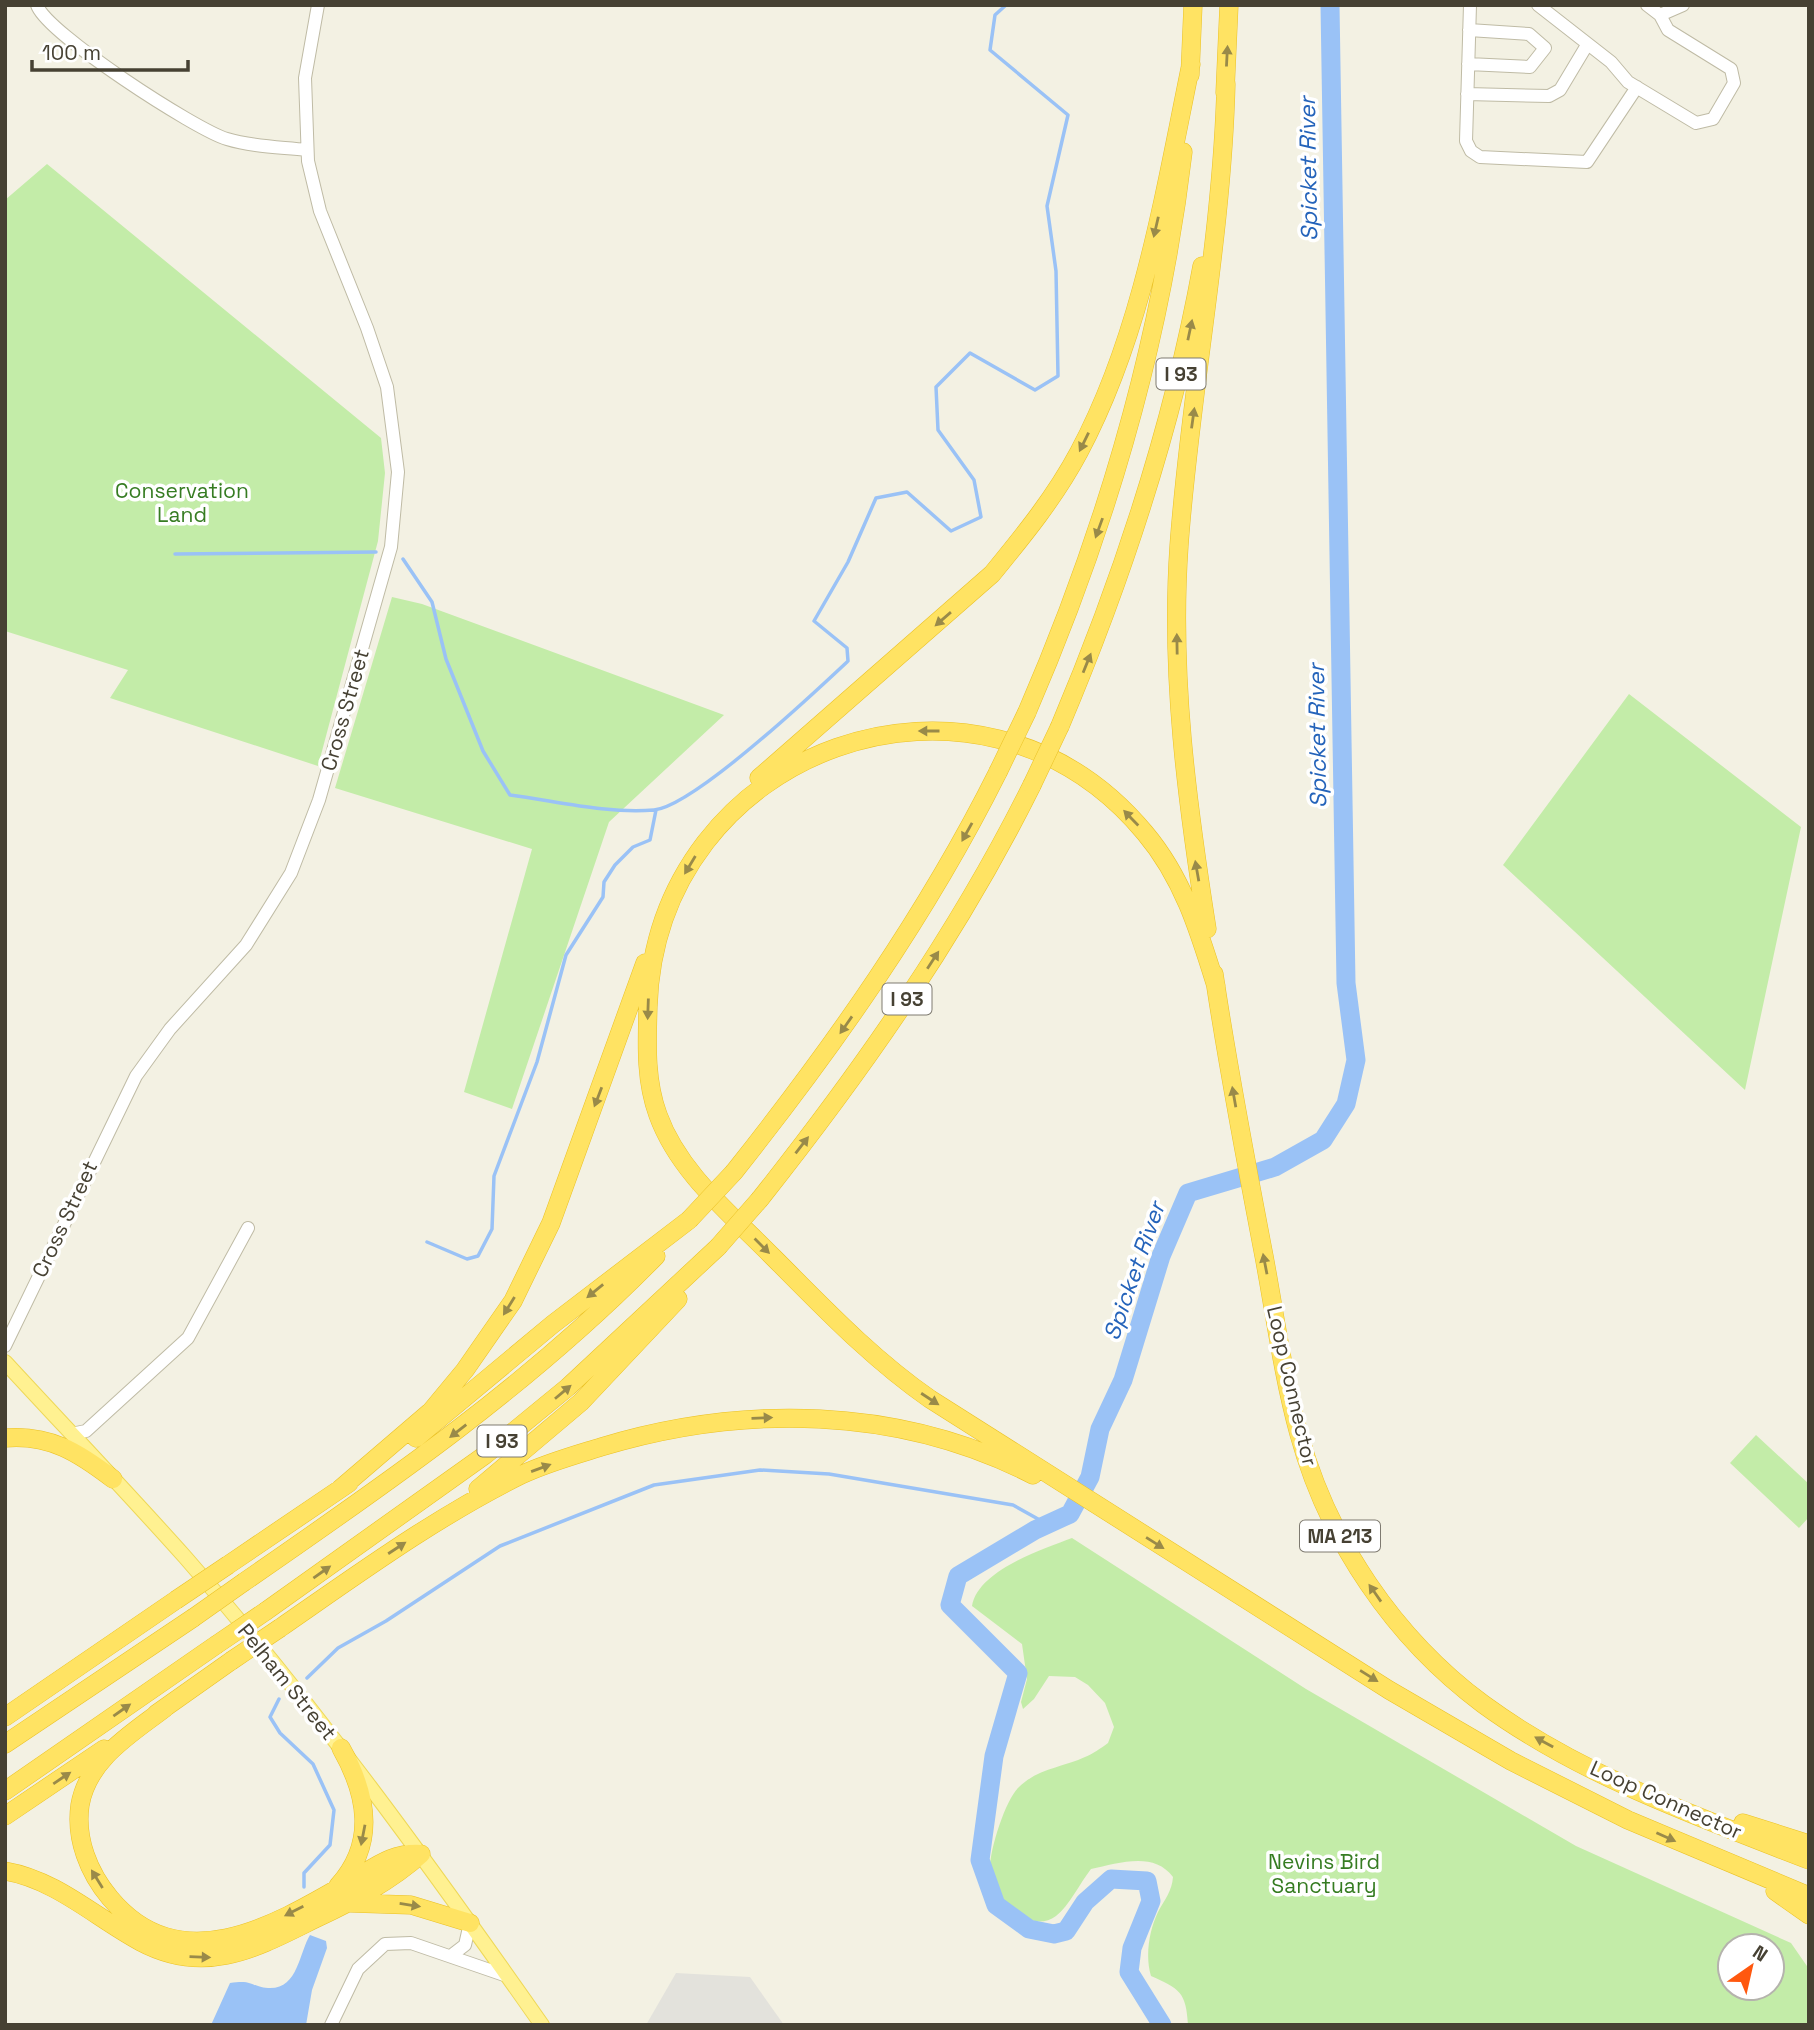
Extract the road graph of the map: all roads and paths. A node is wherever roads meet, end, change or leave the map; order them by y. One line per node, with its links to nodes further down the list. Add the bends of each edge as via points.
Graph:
1 (37, 5): 17 (street, via 43,17 74,43 209,132 244,143)
2 (318, 5): 17 (street, Cross Street, via 305,78)
3 (1193, 5): 12 (highway, I 93)
4 (1230, 5): 14 (highway, I 93, one-way to 4)
5 (1470, 5): 10 (street)
6 (1538, 5): 11 (street)
7 (1647, 5): 9 (street)
8 (1683, 5): 9 (street)
9 (1660, 15): 15 (street, via 1668,30 1731,69 1734,83 1713,119 1696,123)
10 (1469, 30): 13 (street); 13 (street, via 1529,34 1545,48 1530,67)
11 (1587, 45): 15 (street); 16 (street, via 1560,90 1549,96)
12 (1191, 64): 18 (highway, one-way to 18, via 1140,294 1104,399 1064,477 992,573 758,778); 21 (highway, I 93, one-way to 21, bridge, via 1170,248 1141,388 1106,507 1027,712 950,862 870,990 809,1078)
13 (1468, 64): 16 (street)
14 (1226, 83): 20 (highway, one-way to 14, via 1187,796 1177,641 1185,479 1223,174); 23 (highway, I 93, one-way to 14, bridge, via 760,1199 898,1013 971,898 1060,726 1117,584 1167,432 1206,247)
15 (1637, 88): 16 (street, via 1587,162 1480,157 1466,141)
16 (1467, 94)
17 (307, 150): 24 (street, Cross Street, via 320,211 372,340 392,413 397,498 384,577 319,800 292,873 246,945 165,1035 135,1076)
18 (725, 818): 19 (highway, one-way to 19, via 692,861); 20 (highway, one-way to 18, via 1187,900 1145,833 1088,780 1024,746 941,730 867,738 788,769)
19 (665, 918): 29 (highway, one-way to 29, via 551,1223 513,1301 431,1411); 30 (highway, one-way to 30, via 650,983 648,1067 658,1116 682,1161 883,1364)
20 (1216, 986): 38 (highway, Loop Connector / MA 213, one-way to 20, via 1522,1730 1466,1690 1409,1636 1351,1556 1318,1488 1299,1434)
21 (689, 1220): 29 (highway, one-way to 29, via 553,1324 447,1415); 36 (highway, I 93, one-way to 36, bridge, via 616,1295 505,1394 400,1474)
22 (248, 1228): 26 (street, via 188,1338 86,1432)
23 (718, 1247): 31 (highway, via 656,1326 582,1402); 39 (highway, I 93, one-way to 23, bridge, via 495,1447 568,1387)
24 (5, 1346)
25 (5, 1362): 26 (main road, Pelham Street)
26 (71, 1434): 28 (main road, Pelham Street)
27 (5, 1438): 28 (highway, via 55,1442)
28 (113, 1479): 37 (main road, Pelham Street, via 185,1557)
29 (340, 1489): 32 (highway, bridge)
30 (1069, 1489): 31 (highway, one-way to 30, via 524,1474 581,1453 670,1430 755,1418 805,1417 902,1430 981,1451); 44 (highway, Loop Connector, one-way to 44, via 1511,1761)
31 (437, 1522): 34 (highway, one-way to 31, bridge)
32 (50, 1685): 33 (highway); 35 (highway)
33 (5, 1706)
34 (165, 1708): 40 (highway, one-way to 34); 46 (highway, one-way to 34, via 251,1932 204,1942 158,1934 119,1908 99,1884 85,1855 80,1804 101,1760)
35 (5, 1717)
36 (5, 1744)
37 (341, 1748): 42 (main road, Pelham Street); 46 (highway, one-way to 46, via 359,1785 366,1827 353,1866)
38 (1617, 1780): 41 (highway); 43 (highway, Loop Connector / MA 213)
39 (5, 1791)
40 (5, 1816)
41 (1809, 1844)
42 (421, 1854): 46 (highway, via 401,1853); 48 (highway); 50 (main road, Pelham Street)
43 (1809, 1860)
44 (1723, 1861): 47 (highway, Loop Connector); 49 (highway)
45 (5, 1871): 48 (highway, one-way to 48, via 50,1886 144,1944 190,1957 248,1951)
46 (333, 1892)
47 (1809, 1896)
48 (348, 1903): 50 (highway, one-way to 50, via 411,1905)
49 (1809, 1915)
50 (470, 1923): 51 (street, via 465,1945); 52 (main road, Pelham Street)
51 (452, 1955): 52 (street); 53 (street, via 398,1941 379,1947 358,1969)
52 (507, 1976): 54 (main road, Pelham Street)
53 (331, 2025)
54 (542, 2025)

